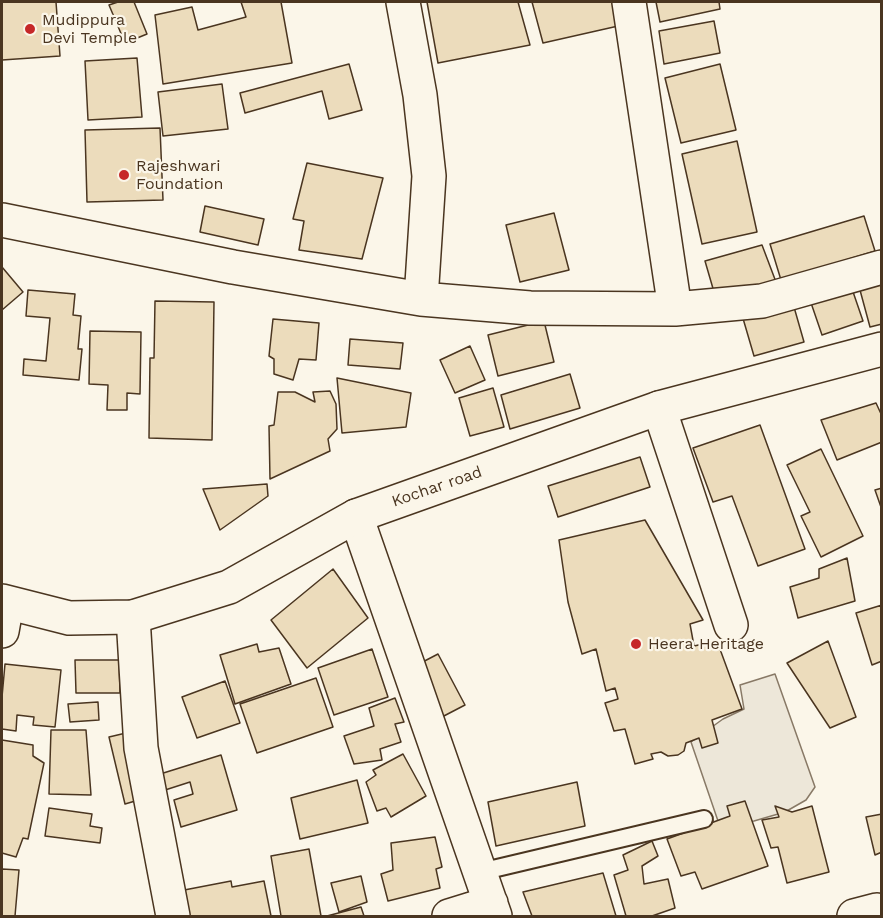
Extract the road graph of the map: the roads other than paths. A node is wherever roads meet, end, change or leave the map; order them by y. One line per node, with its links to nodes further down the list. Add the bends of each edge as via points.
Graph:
1 (403, 2): 5 (street, via 420,95 429,176)
2 (629, 2): 6 (street)
3 (2, 220): 5 (street, via 233,267)
4 (882, 267): 6 (street, via 762,300)
5 (421, 299): 6 (street, via 530,308)
6 (675, 309)
7 (882, 349): 8 (street, Kochar road)
8 (660, 408): 9 (street, Kochar road); 12 (street)
9 (356, 516): 11 (street, Kochar road, via 229,587); 14 (street)
10 (3, 611): 11 (street, Kochar road, via 69,618)
11 (133, 616): 16 (street, via 141,748)
12 (731, 626)
13 (704, 819): 14 (lane)
14 (480, 872): 15 (street)
15 (493, 910): 17 (street)
16 (173, 916)
17 (449, 916)

